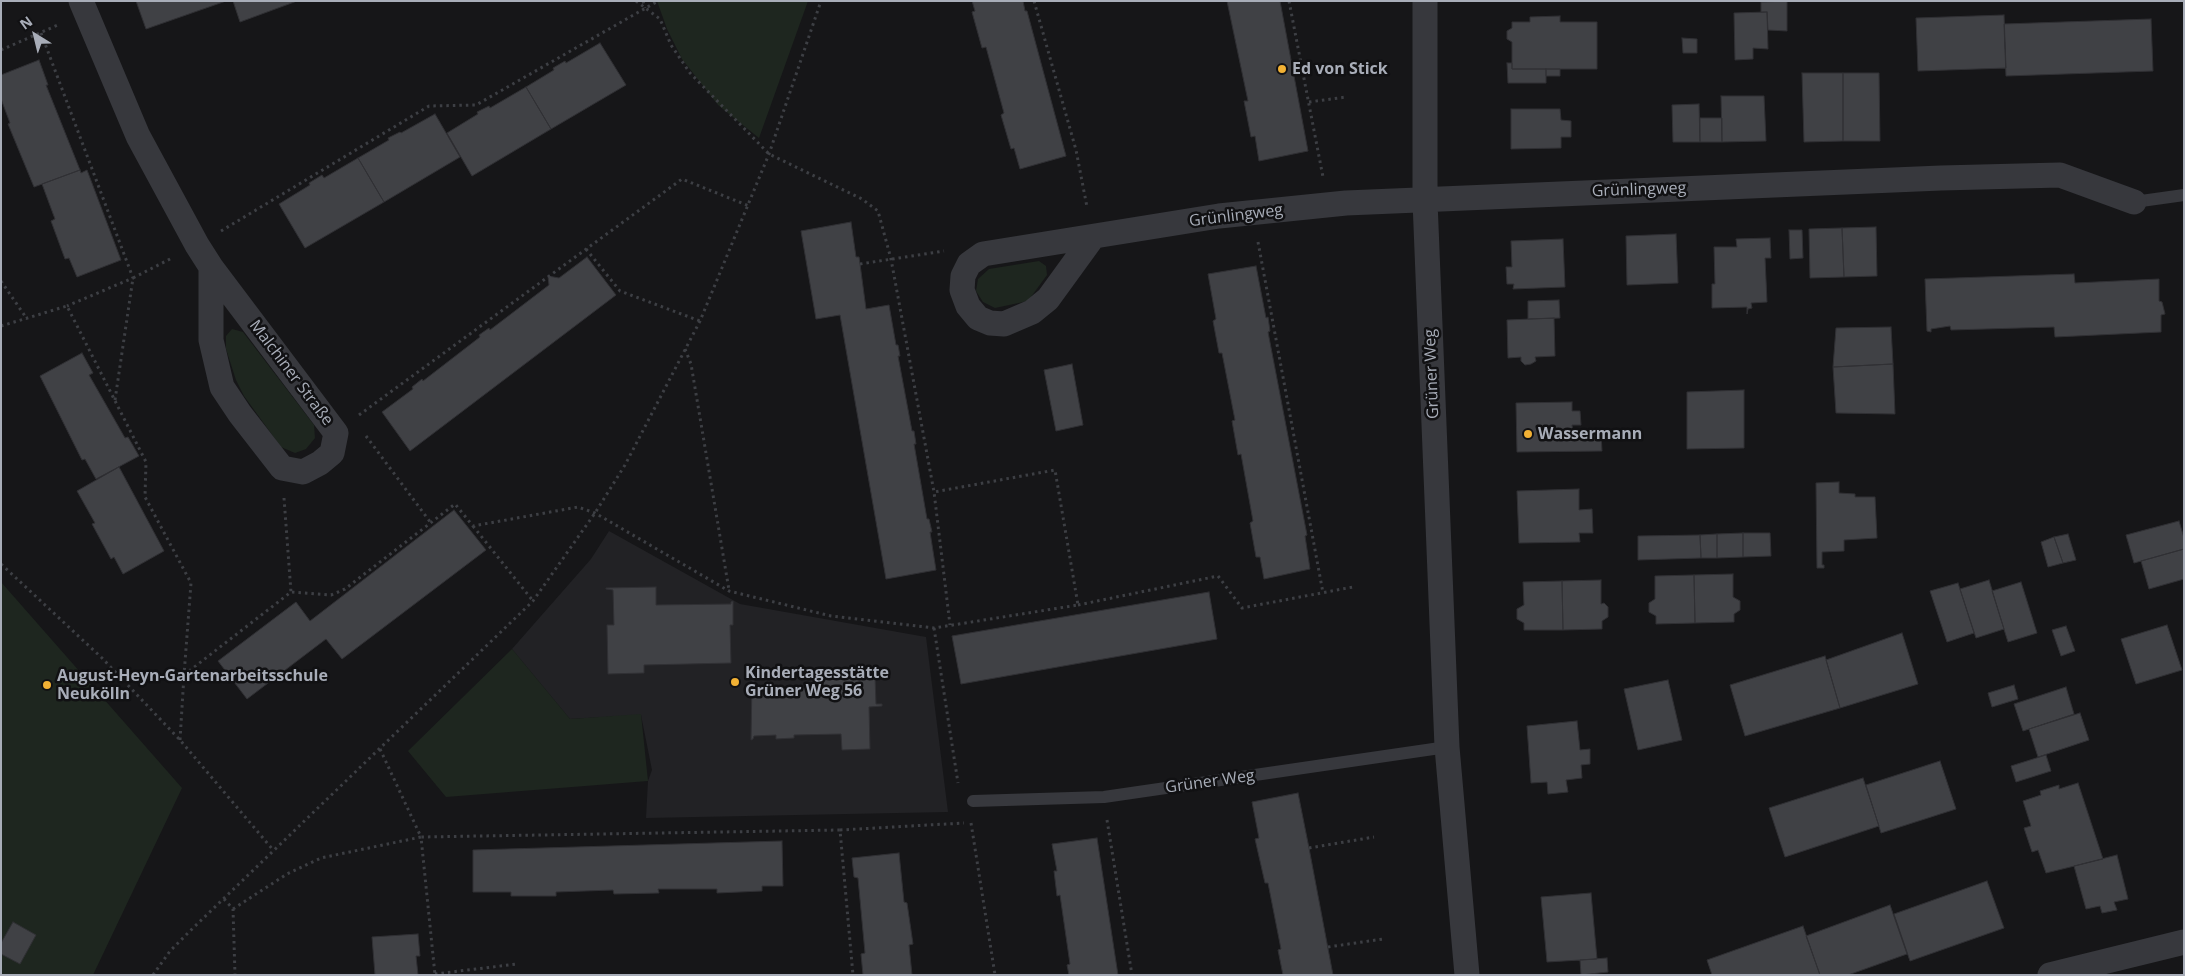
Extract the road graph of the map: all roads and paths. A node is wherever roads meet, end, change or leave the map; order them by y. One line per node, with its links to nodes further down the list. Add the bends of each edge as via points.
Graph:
1 (636, 1): 9 (path)
2 (643, 1): 9 (path)
3 (658, 1): 9 (path)
4 (821, 1): 14 (path)
5 (1034, 1): 20 (path, via 1076,150)
6 (1290, 1): 13 (path)
7 (1425, 1): 17 (street, Grüner Weg)
8 (82, 7): 10 (path); 23 (street, Malchiner Straße, via 138,136)
9 (646, 8): 14 (path, via 660,19 671,45 690,73); 23 (path, via 476,105 429,106)
10 (41, 33): 11 (path); 29 (path)
11 (1, 50)
12 (1346, 97): 13 (path)
13 (1309, 102): 15 (path)
14 (769, 154): 19 (path); 26 (path, via 862,199 878,211)
15 (1325, 185)
16 (2184, 195): 18 (lane, Grünlingweg)
17 (1425, 201): 18 (street, Grünlingweg, via 2060,175); 21 (street, Grünlingweg, via 1346,203 1229,215); 55 (street, Grüner Weg)
18 (2134, 202)
19 (750, 206): 24 (path, via 682,179); 33 (path)
20 (1087, 208)
21 (1093, 237): 21 (street, Grünlingweg, via 983,254 969,264 963,276 962,290 968,306 978,318 990,323 1004,324 1032,312 1048,299)
22 (1258, 241): 48 (path)
23 (197, 245): 28 (street, Malchiner Straße); 29 (path)
24 (586, 250): 33 (path, via 620,292); 37 (path)
25 (949, 250): 26 (path)
26 (891, 259): 27 (path); 40 (path)
27 (860, 264)
28 (210, 267): 39 (street, Malchiner Straße, via 211,340 222,387); 39 (street, Malchiner Straße, via 336,433 332,452 320,463 303,472)
29 (133, 278): 31 (path); 36 (path)
30 (1, 281): 32 (path)
31 (67, 306): 32 (path); 36 (path)
32 (27, 319): 34 (path)
33 (700, 321): 35 (path)
34 (1, 326)
35 (685, 349): 41 (path, via 625,465); 46 (path, via 691,364)
36 (116, 400): 53 (path, via 146,462 145,497 192,583)
37 (354, 419)
38 (366, 435): 42 (path)
39 (282, 468): 47 (path)
40 (934, 492): 50 (path, via 1055,470); 51 (path)
41 (595, 513): 43 (path, via 578,507); 46 (path); 49 (path)
42 (431, 523): 43 (path, via 455,504); 47 (path, via 345,589 332,595)
43 (473, 526): 49 (path)
44 (1, 564): 54 (path, via 102,658)
45 (1353, 587): 48 (path)
46 (729, 590): 52 (path, via 831,616)
47 (291, 592): 53 (path)
48 (1322, 593): 50 (path, via 1242,608 1218,576)
49 (534, 601): 56 (path)
50 (1078, 605): 51 (path)
51 (950, 625): 52 (path)
52 (934, 628): 57 (path)
53 (184, 675): 54 (path)
54 (180, 740): 66 (path)
55 (1447, 747): 58 (lane, Grüner Weg); 79 (street, Grüner Weg)
56 (380, 749): 63 (path); 66 (path)
57 (960, 793)
58 (1104, 797): 59 (lane, Grüner Weg); 78 (path)
59 (972, 801)
60 (962, 816): 61 (path)
61 (962, 824): 62 (path); 77 (path, via 971,823)
62 (840, 830): 63 (path); 76 (path)
63 (421, 837): 68 (path, via 322,858 288,874); 73 (path)
64 (1374, 837): 65 (path)
65 (1309, 848)
66 (274, 851): 67 (path)
67 (224, 899): 68 (path); 74 (path, via 170,951)
68 (233, 909): 75 (path)
69 (1383, 939): 71 (path)
70 (2184, 942): 80 (street)
71 (1328, 947)
72 (517, 964): 73 (path)
73 (435, 974)
74 (153, 975)
75 (235, 975)
76 (853, 975)
77 (995, 975)
78 (1132, 975)
79 (1467, 975)
80 (2050, 975)

